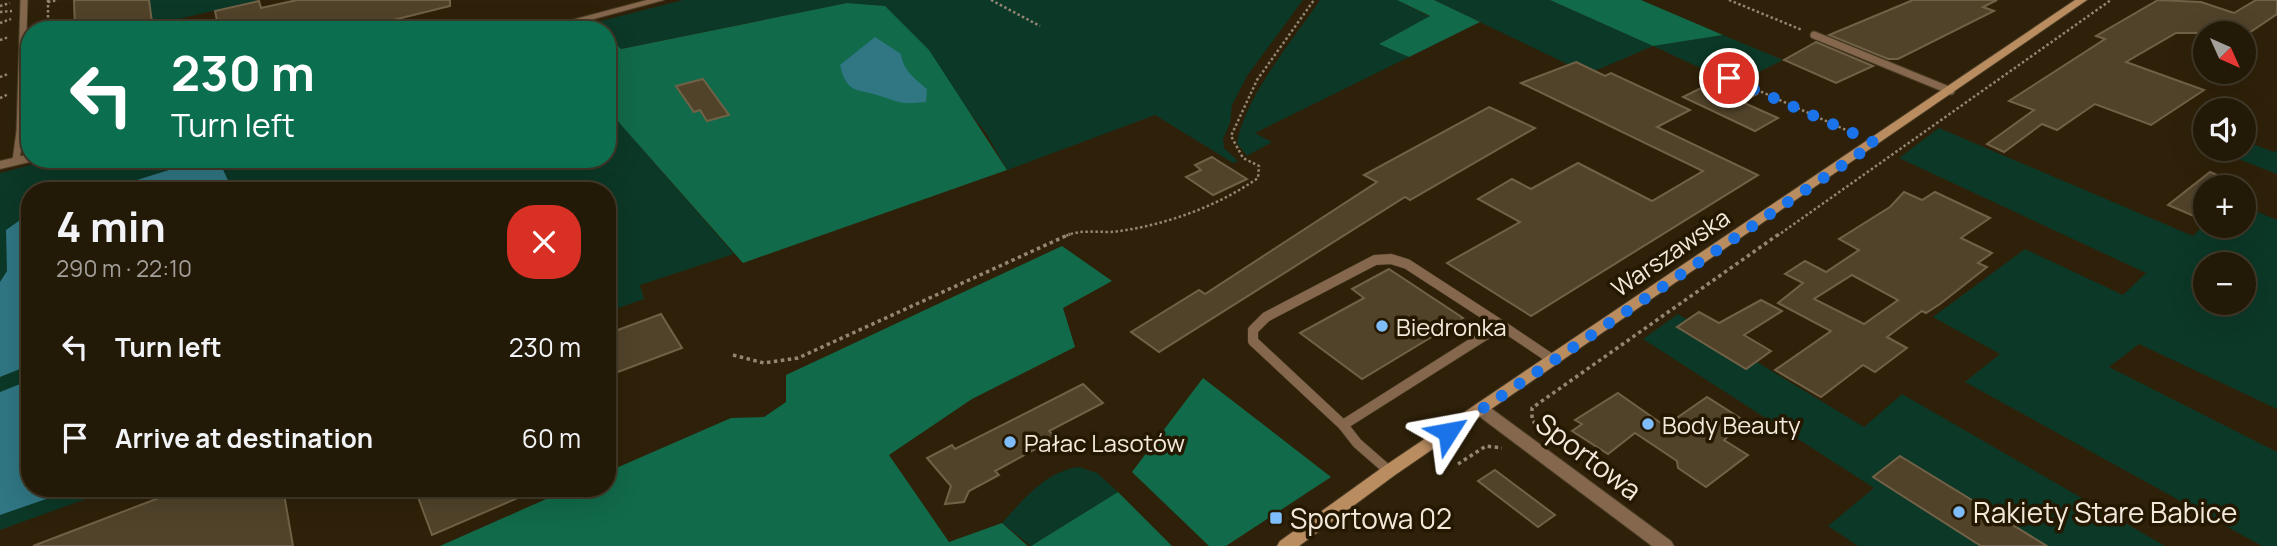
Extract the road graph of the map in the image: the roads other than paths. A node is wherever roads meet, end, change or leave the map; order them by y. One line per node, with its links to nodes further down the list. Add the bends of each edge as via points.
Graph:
1 (24, 0): 4 (lane)
2 (659, 0): 5 (street)
3 (2082, 0): 7 (main road, Warszawska)
4 (23, 21)
5 (575, 21)
6 (1814, 35): 7 (lane)
7 (1951, 91): 13 (main road, Warszawska)
8 (21, 98): 9 (lane)
9 (21, 141)
10 (21, 160): 11 (street)
11 (0, 165)
12 (1501, 325): 13 (lane); 15 (lane); 15 (lane, via 1407,264 1391,260 1376,260 1266,317 1253,330 1253,341)
13 (1553, 360): 14 (main road, Warszawska)
14 (1482, 410): 16 (main road, Warszawska); 18 (street, Sportowa)
15 (1343, 425): 16 (lane)
16 (1389, 471): 17 (main road, Warszawska)
17 (1286, 546)
18 (1665, 546)

